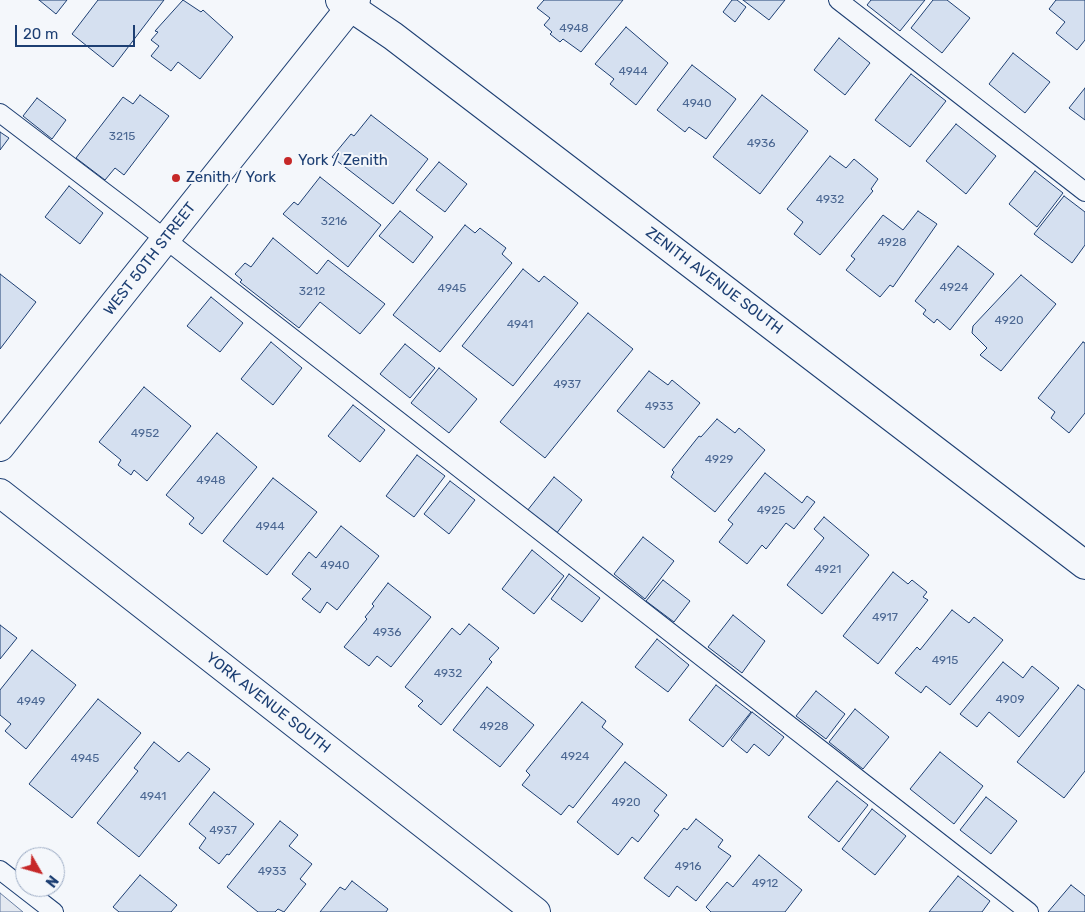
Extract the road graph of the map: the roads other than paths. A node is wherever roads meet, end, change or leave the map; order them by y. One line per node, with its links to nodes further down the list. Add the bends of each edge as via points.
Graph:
1 (838, 0): 4 (lane)
2 (349, 2): 5 (street, WEST 50TH STREET); 8 (street, ZENITH AVENUE SOUTH)
3 (0, 113): 5 (lane)
4 (1085, 192)
5 (165, 239): 6 (street, WEST 50TH STREET); 12 (lane)
6 (0, 447)
7 (0, 493): 11 (street, YORK AVENUE SOUTH)
8 (1085, 565)
9 (0, 870): 10 (lane)
10 (54, 912)
11 (536, 912)
12 (1029, 912)

